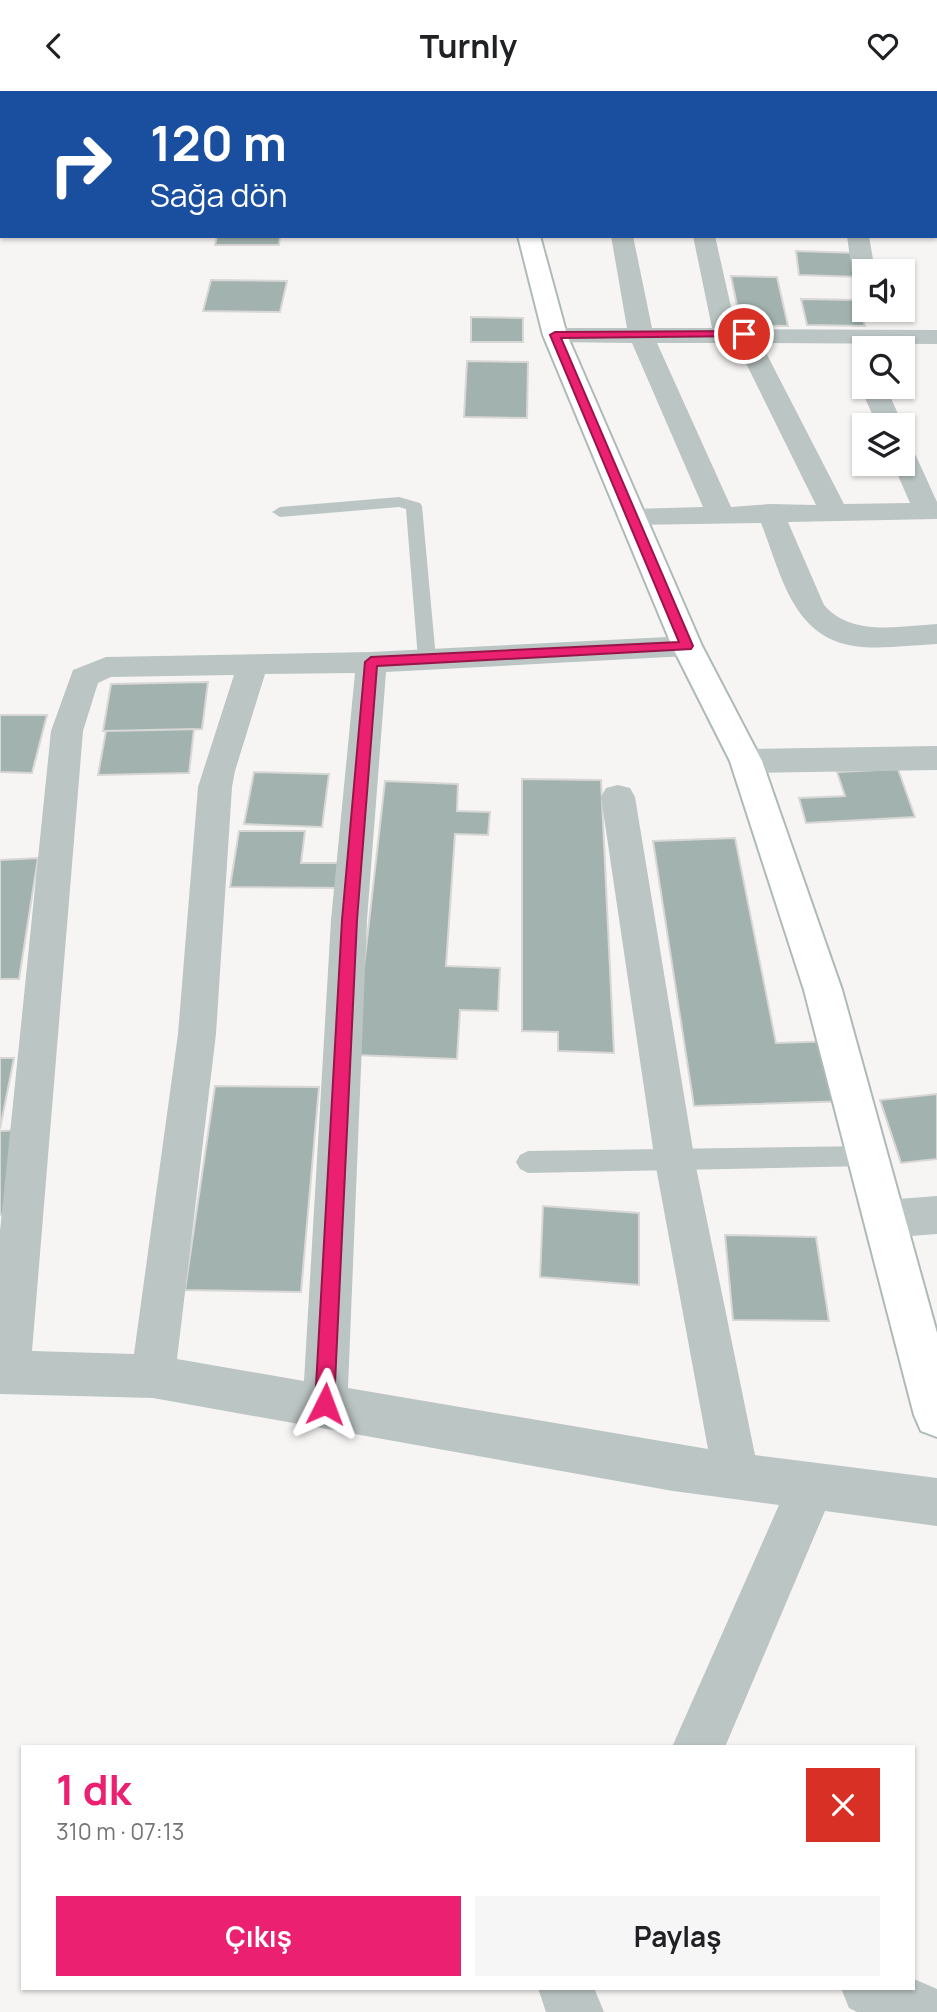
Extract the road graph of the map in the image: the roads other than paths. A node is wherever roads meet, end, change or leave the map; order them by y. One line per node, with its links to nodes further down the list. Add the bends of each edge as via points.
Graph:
1 (530, 238): 8 (street)
2 (622, 238): 9 (street)
3 (705, 238): 7 (street)
4 (858, 238): 5 (street)
5 (862, 259)
6 (873, 322): 10 (street)
7 (735, 334): 9 (street); 10 (street, via 855,346); 13 (street)
8 (555, 335): 9 (street); 18 (street)
9 (641, 335): 17 (street)
10 (876, 335): 11 (street)
11 (937, 337)
12 (914, 476): 14 (street)
13 (833, 511): 14 (street); 16 (street)
14 (932, 511)
15 (280, 512): 21 (lane, via 399,502 414,506)
16 (770, 512): 17 (street); 19 (street, via 811,609 822,623 861,637)
17 (720, 514): 18 (street)
18 (631, 517): 20 (street)
19 (937, 634)
20 (687, 646): 21 (street); 25 (street)
21 (427, 659): 22 (street)
22 (371, 662): 23 (street); 35 (street, via 349,920)
23 (251, 664): 32 (street, via 106,667 84,677 67,731); 33 (street, via 215,787 197,1034)
24 (937, 758): 25 (street)
25 (746, 761): 27 (street, via 823,990)
26 (618, 797): 29 (street)
27 (868, 1156): 29 (lane); 31 (street)
28 (528, 1162): 29 (lane)
29 (675, 1162): 36 (street)
30 (937, 1215): 31 (street)
31 (885, 1219): 34 (street)
32 (4, 1372): 33 (street)
33 (153, 1376): 35 (street)
34 (935, 1396)
35 (325, 1404): 36 (street)
36 (736, 1476): 37 (street)
37 (812, 1486): 38 (street); 39 (street)
38 (937, 1502)
39 (699, 1745)
40 (567, 1990): 42 (street)
41 (873, 1990): 43 (street)
42 (575, 2012)
43 (922, 2012)

